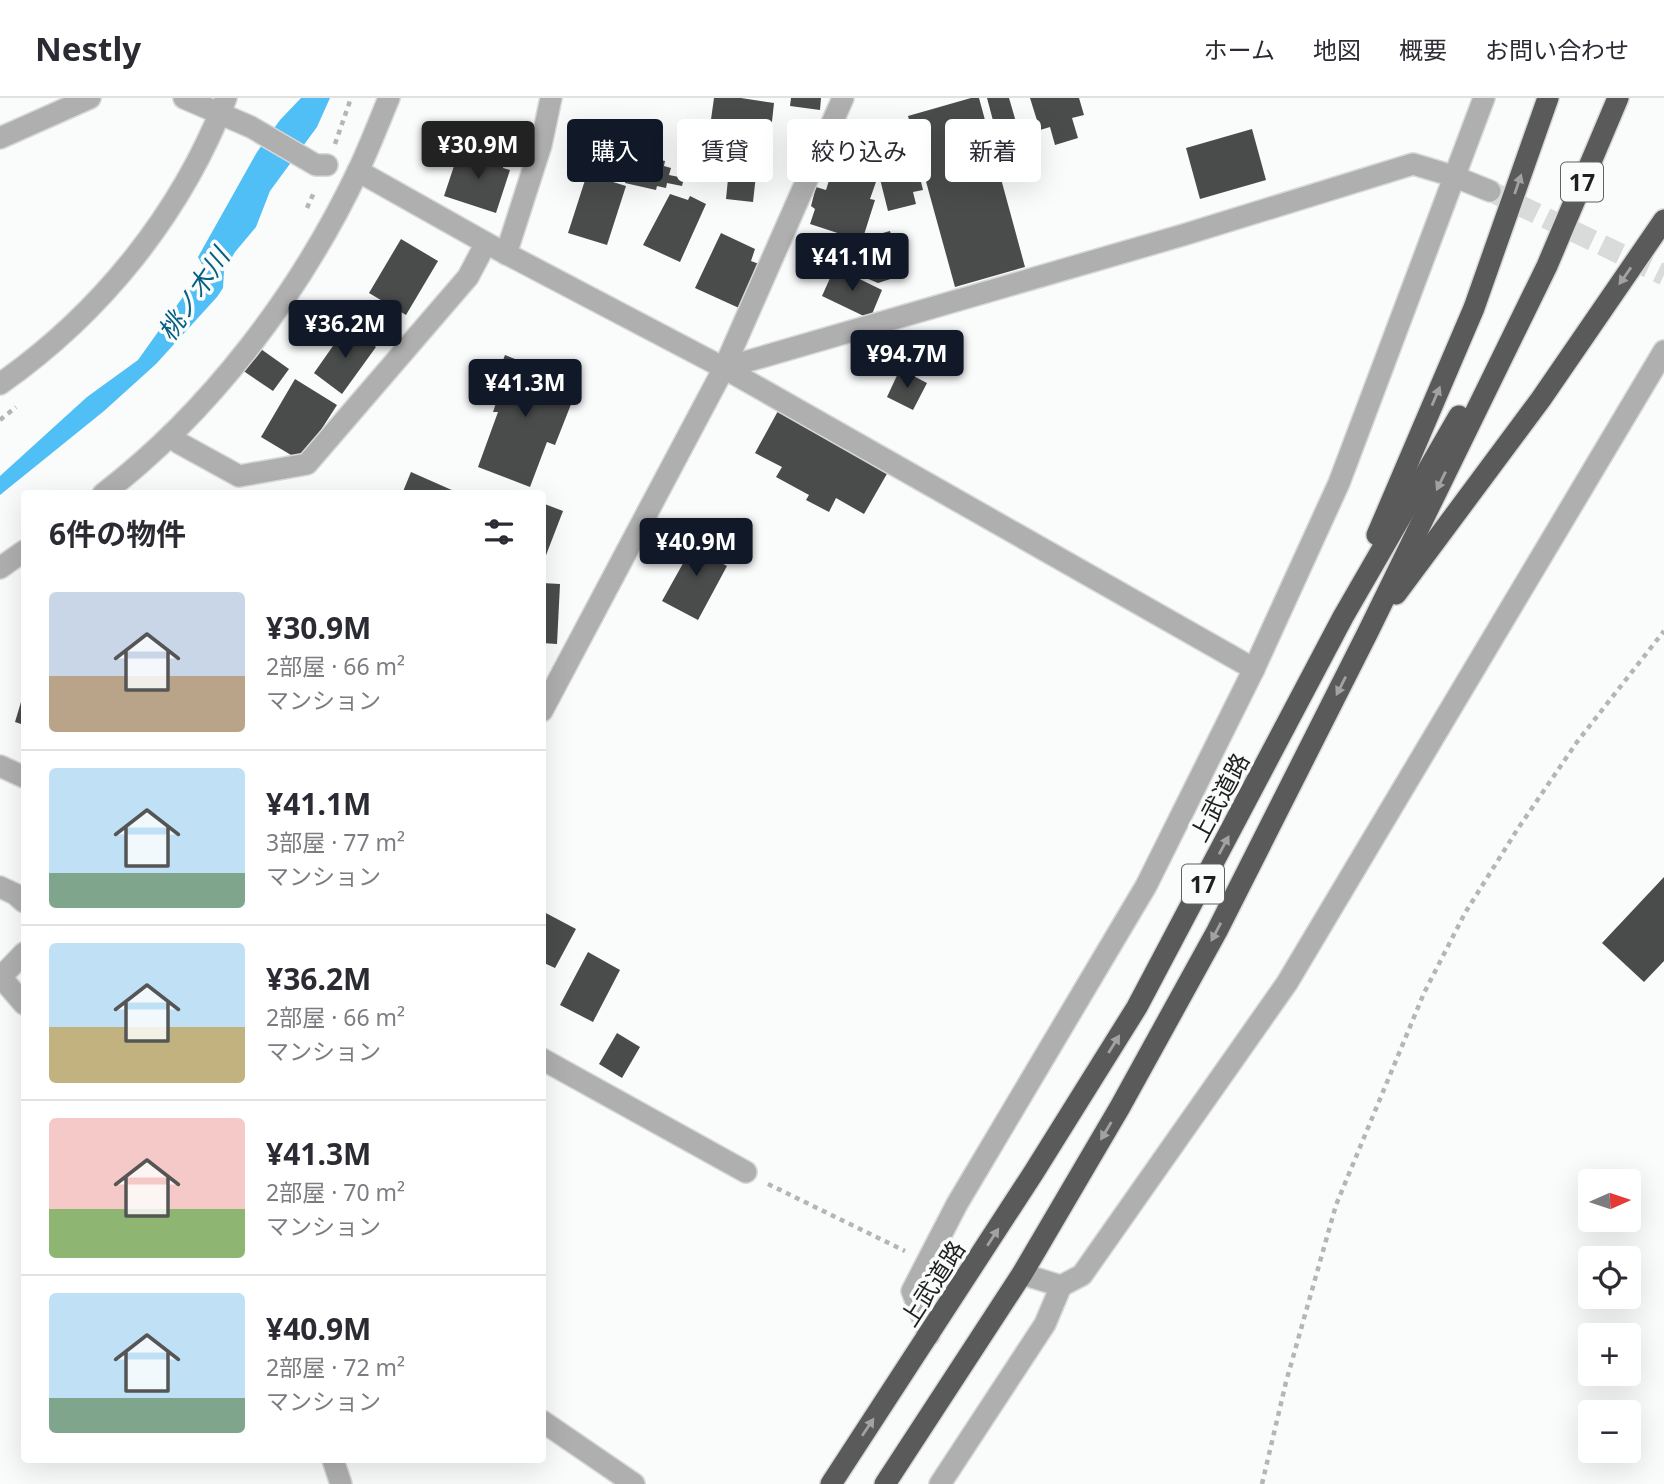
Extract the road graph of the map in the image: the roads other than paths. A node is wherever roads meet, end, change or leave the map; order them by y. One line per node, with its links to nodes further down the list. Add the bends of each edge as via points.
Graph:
1 (90, 98): 10 (street)
2 (184, 98): 9 (street)
3 (389, 98): 12 (street)
4 (551, 98): 17 (street)
5 (843, 98): 20 (street)
6 (1484, 98): 13 (street)
7 (1548, 98): 27 (highway, one-way to 7, via 1474,309)
8 (1618, 98): 18 (highway, 上武道路 / 17)
9 (223, 106): 11 (street, via 251,127); 21 (street, via 163,219 114,283 88,313)
10 (0, 138)
11 (322, 165)
12 (358, 171): 16 (street); 22 (street, via 289,292 215,388)
13 (1453, 176): 14 (street); 20 (street, via 1413,164 1184,236); 29 (street, via 1339,483)
14 (1490, 191)
15 (1664, 220): 28 (highway, one-way to 28, via 1541,399)
16 (486, 243): 17 (street); 23 (street, via 468,277 312,461)
17 (506, 254): 20 (street)
18 (1547, 266): 27 (highway, 上武道路 / 17); 28 (highway, 上武道路 / 17, one-way to 28)
19 (1664, 351): 40 (street, via 1287,983 1082,1275)
20 (724, 368): 29 (street); 30 (street)
21 (0, 384)
22 (171, 435): 23 (street); 24 (street)
23 (246, 484)
24 (108, 490)
25 (21, 553): 26 (street)
26 (0, 568)
27 (1343, 617): 41 (highway, 上武道路 / 17, one-way to 27, via 1137,1007)
28 (1368, 632): 39 (highway, 上武道路 / 17, one-way to 39, via 1210,943 1121,1107)
29 (1254, 669): 41 (street, via 1146,886 957,1204 912,1291)
30 (546, 703)
31 (0, 766): 32 (street)
32 (21, 776)
33 (0, 887): 34 (street)
34 (21, 899)
35 (21, 960): 36 (street)
36 (8, 992)
37 (546, 1061): 38 (street)
38 (746, 1172)
39 (1022, 1274): 40 (street); 47 (highway, 上武道路 / 17)
40 (1061, 1286): 48 (street, via 1045,1324)
41 (929, 1335): 46 (highway, 上武道路 / 17, one-way to 41)
42 (546, 1424): 45 (street)
43 (334, 1463): 44 (street)
44 (341, 1484)
45 (634, 1484)
46 (831, 1484)
47 (885, 1484)
48 (940, 1484)

